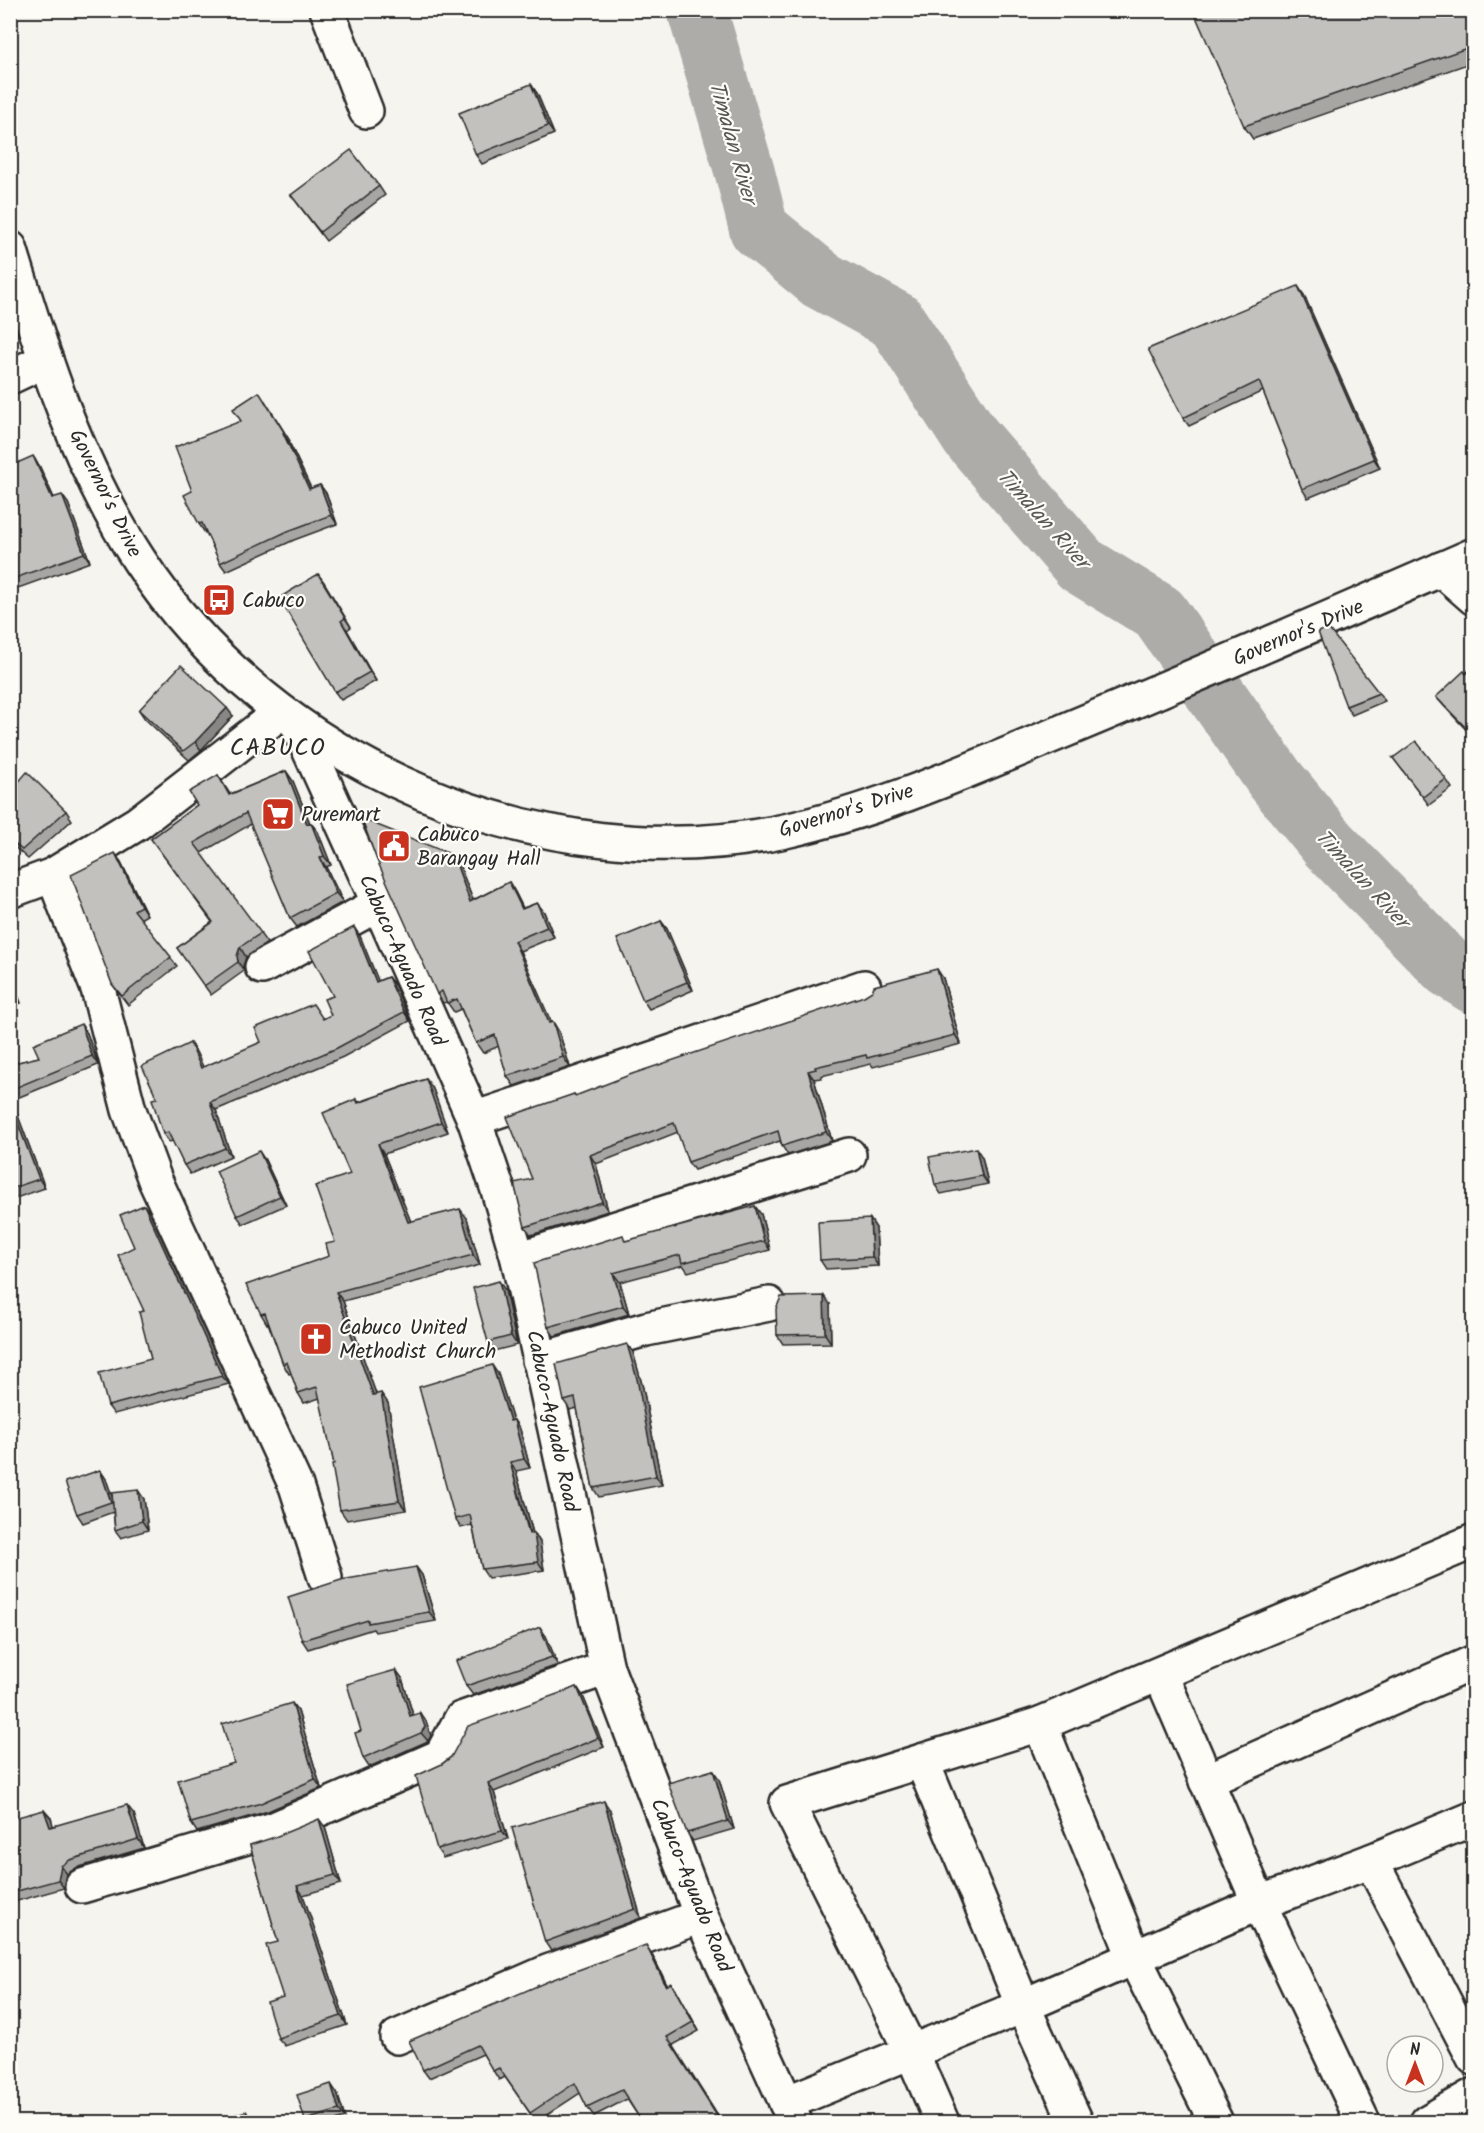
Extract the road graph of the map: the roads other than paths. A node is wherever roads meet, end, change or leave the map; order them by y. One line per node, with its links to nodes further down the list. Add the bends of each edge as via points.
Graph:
1 (327, 10): 2 (street)
2 (366, 111)
3 (10, 248): 4 (street, Governor's Drive)
4 (46, 360): 5 (street); 9 (street, Governor's Drive, via 102,496 141,564 197,634)
5 (10, 377)
6 (1473, 555): 7 (street, Governor's Drive)
7 (1441, 569): 8 (street); 9 (street, Governor's Drive, via 956,776 780,832 654,844 569,835 439,799 324,743)
8 (1473, 597)
9 (289, 718): 10 (street, via 138,823); 12 (street, Cabuco-Aguado Road)
10 (53, 875): 11 (street); 21 (street, via 98,989 129,1110 155,1180 296,1486)
11 (10, 891)
12 (379, 904): 13 (street); 15 (street, Cabuco-Aguado Road)
13 (262, 967)
14 (864, 987): 15 (street)
15 (474, 1119): 17 (street, Cabuco-Aguado Road)
16 (849, 1155): 17 (street)
17 (518, 1259): 19 (street, Cabuco-Aguado Road)
18 (769, 1304): 19 (street, via 645,1329)
19 (540, 1360): 23 (street, Cabuco-Aguado Road)
20 (1473, 1541): 24 (street)
21 (325, 1577)
22 (1473, 1662): 27 (street)
23 (608, 1668): 30 (street, via 461,1719 441,1756 274,1829); 32 (street, Cabuco-Aguado Road)
24 (1161, 1675): 25 (street); 27 (street)
25 (1040, 1724): 26 (street); 33 (street)
26 (922, 1761): 34 (street); 36 (street, via 788,1803)
27 (1206, 1781): 31 (street)
28 (1473, 1818): 29 (street)
29 (1371, 1861): 31 (street); 37 (street)
30 (82, 1886)
31 (1259, 1902): 33 (street); 43 (street)
32 (701, 1916): 35 (street, via 550,1971); 39 (street, Cabuco-Aguado Road)
33 (1135, 1959): 34 (street); 42 (street)
34 (1023, 2006): 36 (street); 41 (street)
35 (397, 2037)
36 (912, 2053): 39 (street); 40 (street)
37 (1473, 2058)
38 (1473, 2095): 44 (street)
39 (791, 2113)
40 (942, 2122)
41 (1076, 2122)
42 (1216, 2122)
43 (1363, 2122)
44 (1427, 2122)

